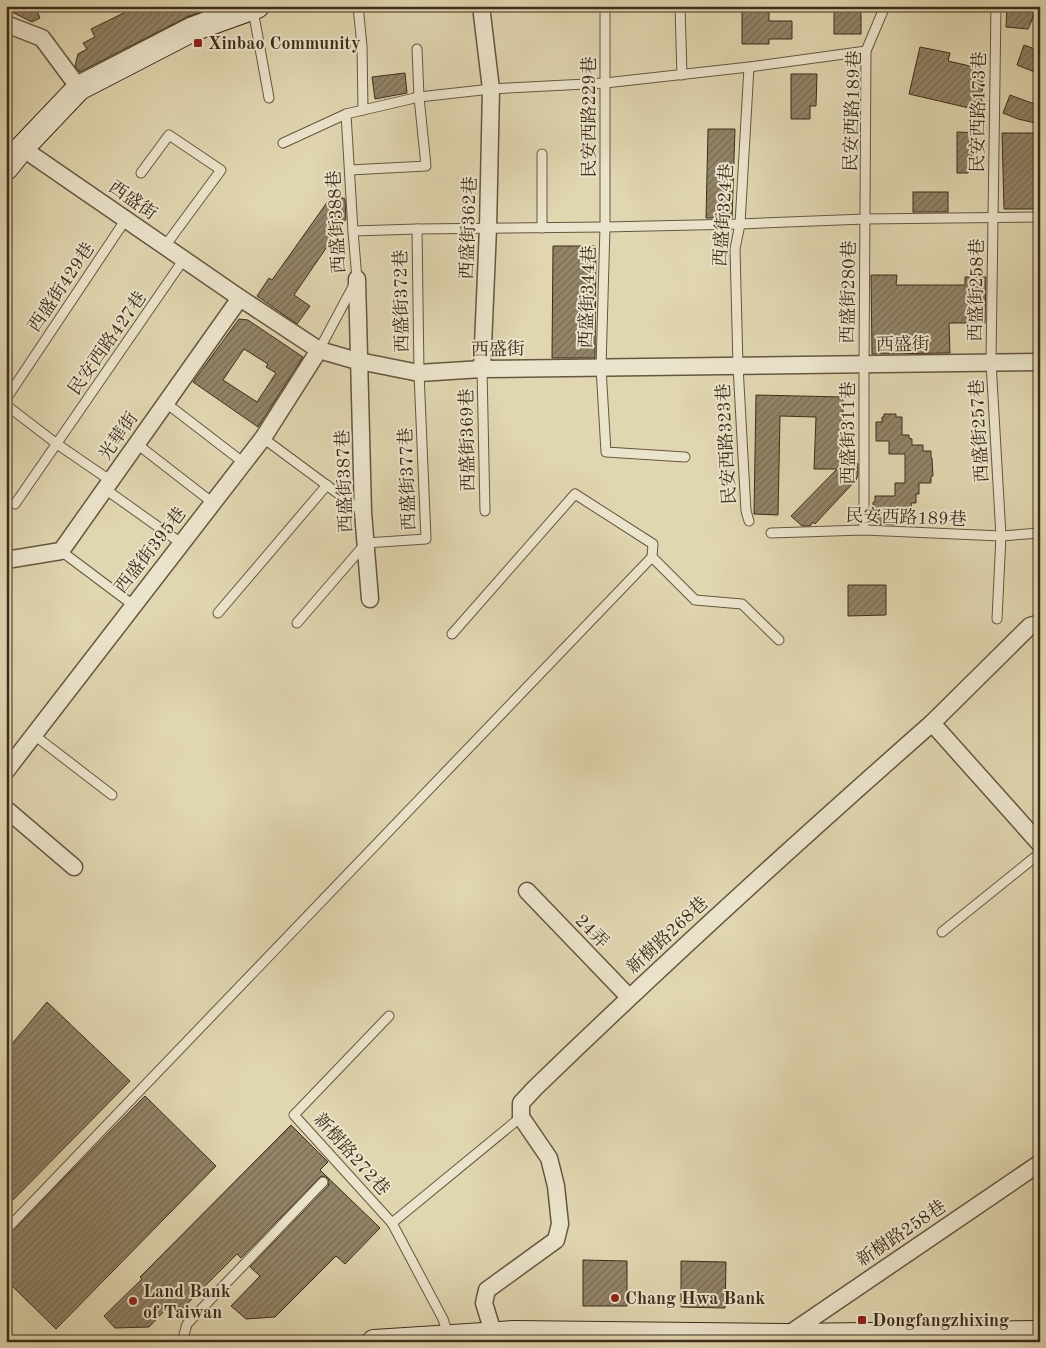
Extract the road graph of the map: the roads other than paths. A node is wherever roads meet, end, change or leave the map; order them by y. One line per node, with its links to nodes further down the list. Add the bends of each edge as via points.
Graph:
1 (358, 6): 18 (lane)
2 (481, 6): 15 (street, 西盛街362巷)
3 (605, 6): 13 (lane, 民安西路229巷)
4 (680, 6): 12 (lane)
5 (885, 6): 10 (lane, 民安西路189巷)
6 (996, 6): 27 (lane, 民安西路173巷)
7 (255, 7): 14 (main road, via 193,29); 17 (lane)
8 (6, 24): 14 (street, via 42,38)
9 (417, 49): 16 (lane)
10 (866, 51): 11 (lane); 29 (lane, 民安西路189巷)
11 (750, 67): 12 (lane); 30 (lane, 西盛街324巷)
12 (682, 74): 13 (lane)
13 (605, 83): 15 (lane); 33 (lane, 民安西路229巷)
14 (79, 88): 21 (main road)
15 (491, 89): 16 (lane); 31 (street, 西盛街362巷)
16 (418, 97): 18 (lane); 24 (lane, via 426,166)
17 (269, 98)
18 (363, 110): 19 (lane)
19 (346, 114): 20 (lane); 24 (lane, 西盛街388巷)
20 (283, 143)
21 (22, 148): 23 (main road); 28 (street, 西盛街)
22 (542, 154): 32 (lane)
23 (6, 168)
24 (350, 170): 35 (lane, 西盛街388巷)
25 (141, 173): 36 (lane, via 169,135 221,170)
26 (1040, 217): 27 (lane)
27 (993, 218): 29 (lane); 42 (lane, 西盛街258巷)
28 (126, 219): 36 (street, 西盛街); 49 (lane, 西盛街429巷)
29 (865, 219): 30 (lane); 44 (lane, 西盛街280巷)
30 (740, 224): 33 (lane); 45 (lane, 西盛街324巷, via 735,249)
31 (488, 228): 32 (lane); 34 (lane); 47 (street, 西盛街362巷)
32 (542, 228): 33 (lane)
33 (605, 228): 46 (lane, 西盛街344巷)
34 (417, 229): 35 (lane); 48 (lane, 西盛街372巷)
35 (353, 231): 38 (lane, 西盛街388巷)
36 (165, 246): 37 (street, 西盛街)
37 (184, 260): 39 (street, 西盛街); 53 (lane, 民安西路427巷)
38 (358, 279): 40 (lane, 西盛街388巷); 41 (street, 西盛街387巷)
39 (240, 298): 40 (street, 西盛街); 50 (street, 光華街)
40 (319, 350): 41 (street, 西盛街); 52 (street, 西盛街395巷)
41 (361, 361): 48 (street, 西盛街); 62 (street, 西盛街387巷)
42 (992, 362): 43 (street, 西盛街); 44 (street, 西盛街); 67 (lane, 西盛街257巷)
43 (1040, 362)
44 (864, 364): 45 (street, 西盛街); 64 (lane, 西盛街311巷)
45 (738, 366): 46 (street, 西盛街); 63 (lane, 民安西路323巷)
46 (601, 368): 47 (street, 西盛街); 55 (lane, 西盛街344巷, via 606,452)
47 (482, 369): 48 (street, 西盛街); 61 (lane, 西盛街369巷)
48 (419, 373): 69 (lane, 西盛街377巷, via 426,539)
49 (6, 399)
50 (166, 403): 54 (street, 光華街); 56 (lane)
51 (6, 405): 53 (lane)
52 (263, 438): 56 (street, 西盛街395巷); 58 (lane)
53 (57, 444): 57 (lane); 60 (lane, 民安西路427巷)
54 (137, 444): 57 (street, 光華街); 59 (lane)
55 (685, 457)
56 (244, 462): 59 (street, 西盛街395巷)
57 (108, 485): 68 (lane); 70 (street, 光華街)
58 (327, 485): 62 (lane); 75 (lane)
59 (213, 503): 68 (street, 西盛街395巷)
60 (15, 504)
61 (485, 511)
62 (363, 512): 69 (street, 西盛街387巷)
63 (749, 521)
64 (864, 530): 65 (lane, 民安西路189巷); 67 (lane, 民安西路189巷)
65 (771, 532)
66 (1040, 533): 67 (lane, 民安西路189巷)
67 (1001, 536): 76 (lane, 西盛街257巷)
68 (181, 543): 74 (street, 西盛街395巷)
69 (366, 543): 73 (street, 西盛街387巷); 77 (lane)
70 (61, 551): 72 (street); 74 (lane)
71 (652, 557): 79 (lane, via 653,544 575,494); 80 (lane, via 695,600 742,604); 97 (lane)
72 (6, 560)
73 (370, 599)
74 (133, 605): 82 (street, 西盛街395巷)
75 (218, 613)
76 (996, 619)
77 (297, 623)
78 (1040, 623): 81 (street, 新樹路268巷, via 1030,626)
79 (452, 634)
80 (780, 640)
81 (932, 723): 86 (street); 91 (street, 新樹路268巷)
82 (34, 735): 83 (street, 西盛街395巷); 84 (lane)
83 (6, 771)
84 (112, 795)
85 (6, 809): 88 (street)
86 (1040, 844)
87 (1040, 853): 90 (lane)
88 (74, 867)
89 (527, 891): 91 (street, 24弄)
90 (942, 932)
91 (629, 997): 93 (street, 新樹路268巷, via 521,1103)
92 (389, 1016): 96 (lane, 新樹路272巷, via 294,1115)
93 (521, 1117): 96 (lane); 101 (street, via 549,1158 560,1224 556,1240 487,1290 484,1303)
94 (1040, 1164): 99 (street, 新樹路258巷)
95 (323, 1182): 102 (lane, via 187,1324)
96 (392, 1223): 100 (lane, 新樹路272巷, via 443,1319)
97 (6, 1230)
98 (1040, 1333): 99 (main road)
99 (786, 1336): 101 (main road, via 514,1333)
100 (449, 1337): 101 (main road); 103 (main road)
101 (494, 1338)
102 (182, 1342)
103 (374, 1342)

